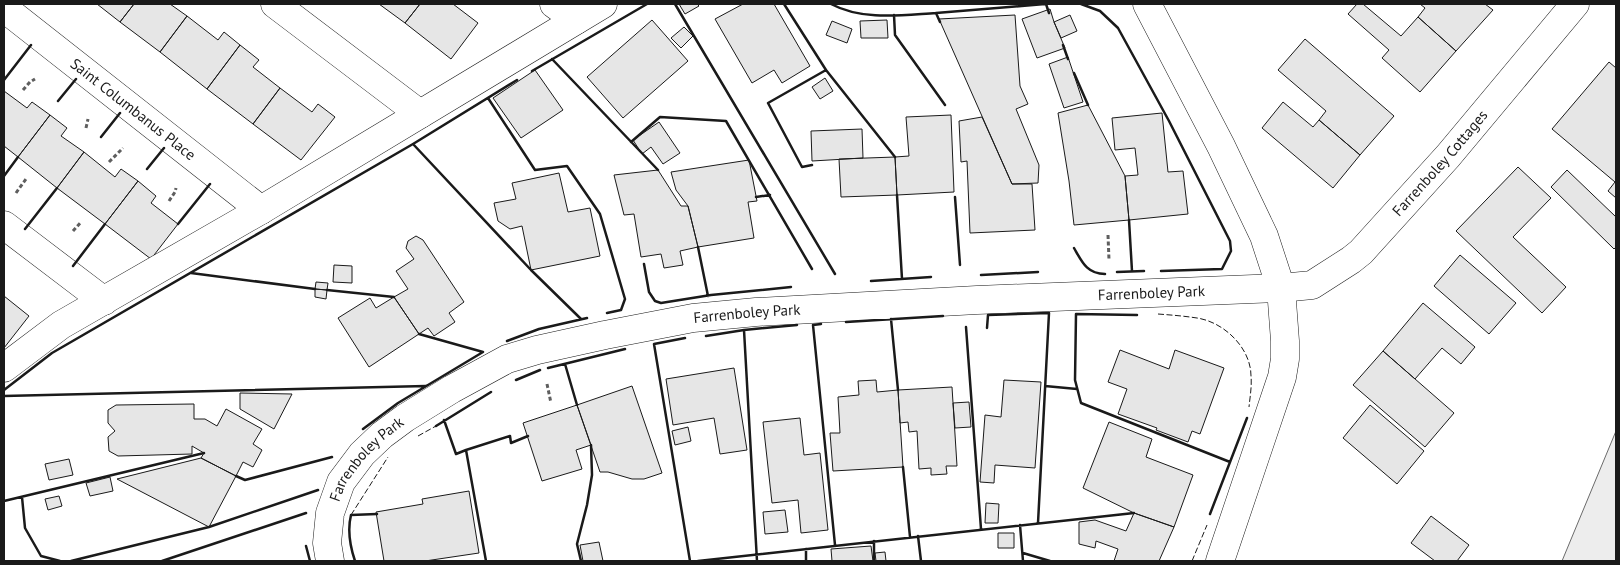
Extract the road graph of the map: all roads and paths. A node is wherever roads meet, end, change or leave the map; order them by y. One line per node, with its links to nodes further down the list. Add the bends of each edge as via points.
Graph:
1 (275, 4): 8 (street)
2 (554, 4): 7 (street)
3 (603, 4): 7 (street)
4 (1147, 4): 11 (street, via 1264,236)
5 (1575, 4): 11 (street, Farrenboley Cottages, via 1448,156 1361,252 1312,285)
6 (4, 8): 9 (street, Saint Columbanus Place)
7 (576, 20): 8 (street)
8 (420, 114): 9 (street)
9 (261, 210): 12 (street)
10 (4, 226): 12 (street)
11 (1281, 288): 14 (street, Farrenboley Park, via 756,312 674,322 537,350 507,359 452,389 405,418 362,454 341,482 330,512 327,542); 15 (street, via 1285,342 1282,377)
12 (104, 301): 13 (street, via 61,325)
13 (4, 368)
14 (330, 561)
15 (1220, 561)

